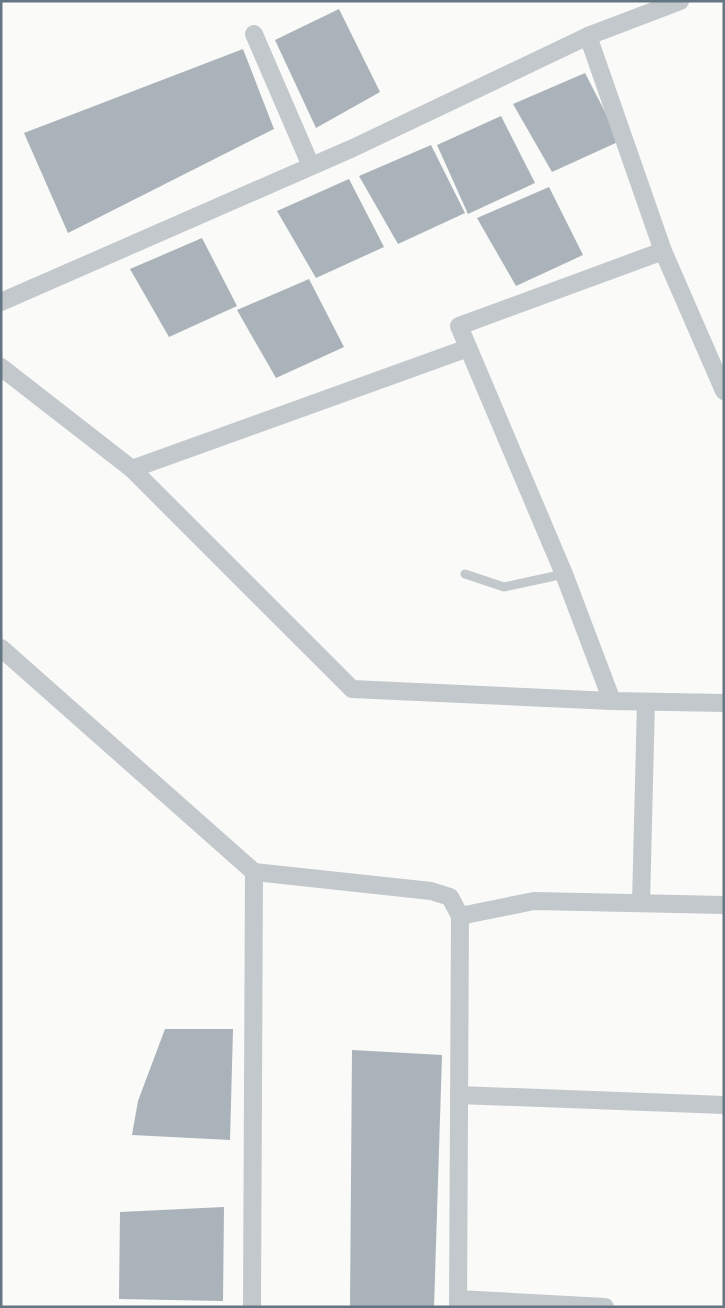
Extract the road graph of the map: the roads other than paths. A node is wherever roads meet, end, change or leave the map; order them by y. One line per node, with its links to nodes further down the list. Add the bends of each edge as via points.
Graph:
1 (680, 1): 3 (street)
2 (254, 34): 4 (street)
3 (588, 36): 4 (street); 5 (street)
4 (311, 166): 6 (street)
5 (663, 250): 7 (street, via 459,326); 9 (street)
6 (1, 302)
7 (468, 348): 10 (street); 12 (street)
8 (1, 367): 10 (street)
9 (724, 391)
10 (132, 468): 14 (street, via 352,689)
11 (465, 574): 12 (lane, via 504,587)
12 (564, 574): 14 (street)
13 (1, 648): 17 (street)
14 (612, 701): 15 (street)
15 (646, 702): 16 (street); 18 (street)
16 (724, 703)
17 (254, 872): 20 (street, via 431,891 450,897); 24 (street)
18 (641, 903): 19 (street); 20 (street, via 534,901)
19 (724, 905)
20 (460, 916): 21 (street)
21 (459, 1095): 22 (street); 23 (street)
22 (724, 1106)
23 (458, 1303): 25 (street)
24 (252, 1307)
25 (605, 1307)

